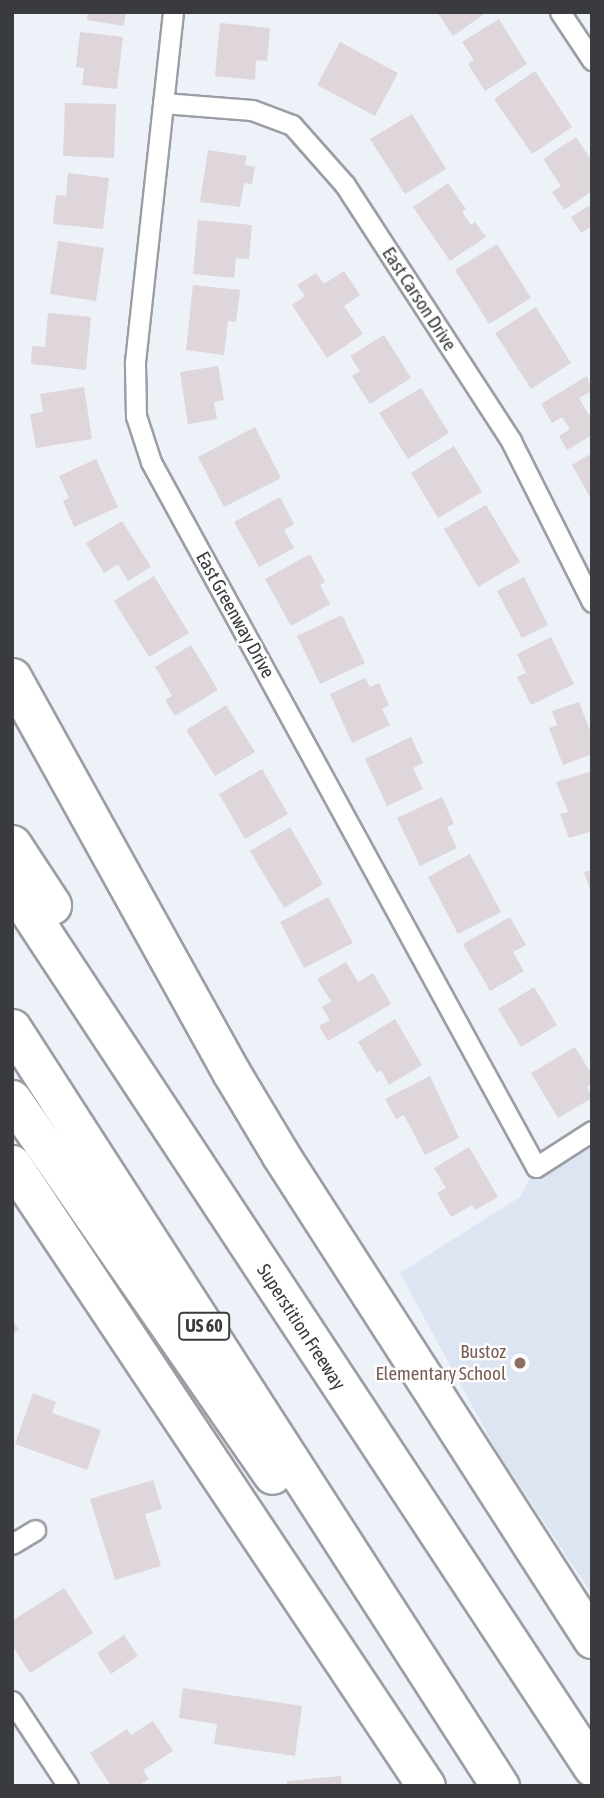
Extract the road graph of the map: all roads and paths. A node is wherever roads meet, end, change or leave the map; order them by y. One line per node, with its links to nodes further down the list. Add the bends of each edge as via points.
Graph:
1 (173, 12): 4 (street, East Greenway Drive)
2 (560, 12): 3 (street)
3 (592, 60)
4 (163, 103): 5 (street, East Carson Drive, via 252,110 292,125 345,186 512,441); 12 (street, East Greenway Drive, via 135,364 136,416 152,462 536,1167)
5 (586, 571): 6 (street, East Carson Drive)
6 (592, 602)
7 (12, 677): 18 (highway, via 273,1142)
8 (12, 844): 14 (highway)
9 (12, 886): 14 (highway, Superstition Freeway)
10 (12, 1028): 17 (highway, US 60)
11 (12, 1099): 17 (highway, via 284,1493)
12 (592, 1131)
13 (12, 1164): 22 (highway)
14 (241, 1237): 20 (highway, Superstition Freeway)
15 (35, 1530): 16 (street)
16 (12, 1544)
17 (396, 1624): 23 (highway, US 60)
18 (592, 1639)
19 (12, 1702): 21 (street)
20 (592, 1767)
21 (68, 1786)
22 (426, 1786)
23 (500, 1786)

